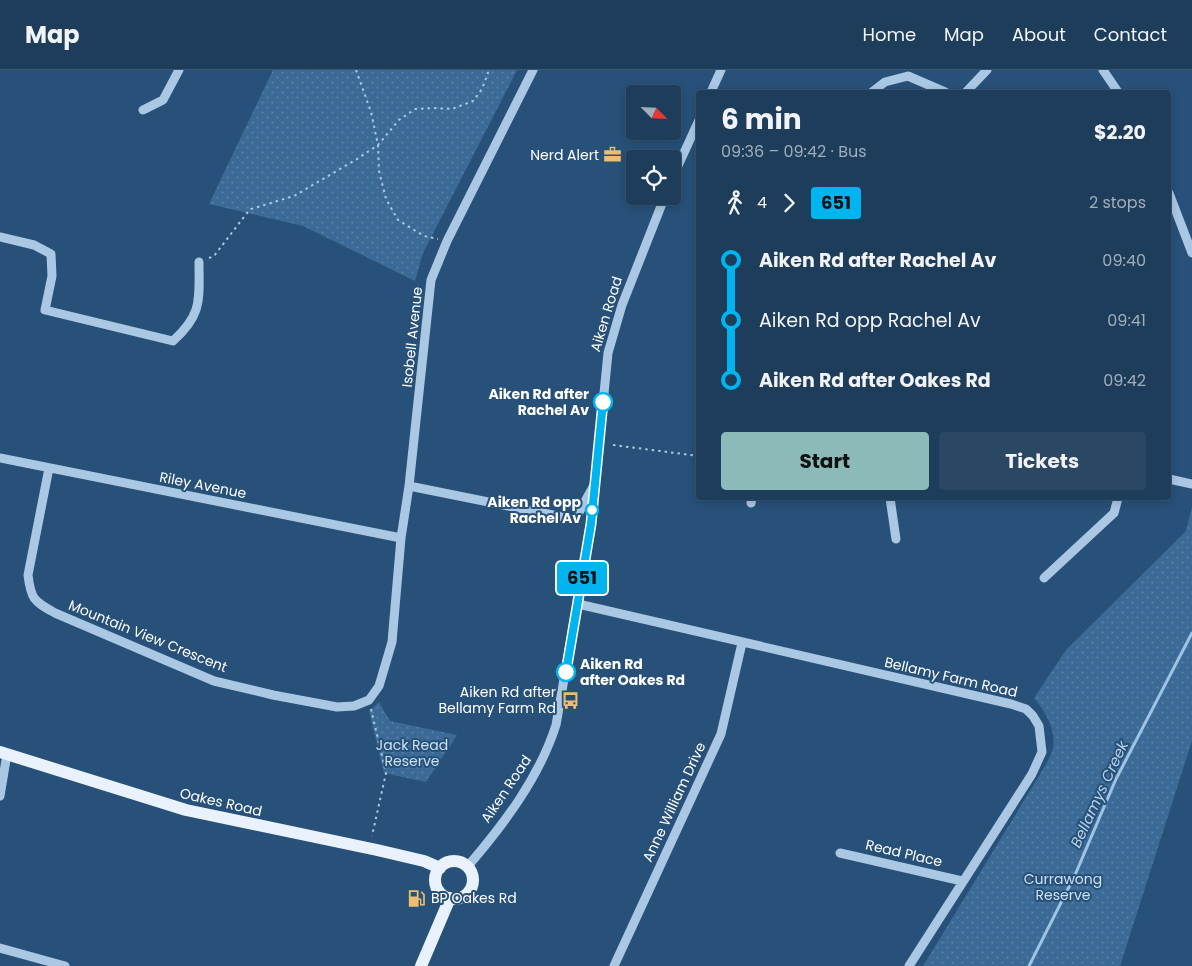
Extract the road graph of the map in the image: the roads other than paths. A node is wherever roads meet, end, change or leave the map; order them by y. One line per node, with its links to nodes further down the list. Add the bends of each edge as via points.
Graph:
1 (179, 70): 11 (street, via 163,100)
2 (534, 70): 24 (street, Isobell Avenue, via 447,241 432,280)
3 (721, 70): 6 (street)
4 (986, 70): 9 (street)
5 (1103, 70): 10 (street)
6 (712, 90)
7 (875, 90): 8 (street, via 885,82 908,76)
8 (940, 90)
9 (968, 90)
10 (1117, 90)
11 (143, 110)
12 (696, 127): 13 (street)
13 (681, 159)
14 (1171, 198): 17 (street)
15 (662, 205): 22 (street, Aiken Road, via 622,305 608,353)
16 (0, 236): 18 (street, via 34,245 51,254 52,276 45,310 173,341 187,328 199,304)
17 (1191, 247)
18 (199, 262)
19 (0, 458): 20 (street, Riley Avenue)
20 (49, 468): 27 (street, Riley Avenue); 27 (street, Mountain View Crescent, via 28,575 36,601 55,613 214,681 273,695 337,707 354,706 369,700 380,686 392,642)
21 (1171, 480): 23 (street)
22 (595, 483): 24 (street, via 583,507 572,519); 30 (street, Aiken Road)
23 (1192, 484)
24 (409, 486): 27 (street, Isobell Avenue)
25 (890, 500): 28 (street)
26 (1117, 500): 29 (street, via 1114,513)
27 (401, 538)
28 (896, 539)
29 (1044, 578)
30 (578, 604): 31 (street, Bellamy Farm Road); 35 (street, Aiken Road, via 556,725 548,750 534,777)
31 (742, 643): 37 (street, Bellamy Farm Road, via 1011,704 1026,709 1033,716 1039,726 1042,752 1032,774); 42 (street, Anne William Drive, via 720,734)
32 (3, 753): 33 (street); 36 (main road, Oakes Road, via 186,810 369,848)
33 (0, 796)
34 (840, 853): 37 (street, Read Place)
35 (468, 866): 36 (main road, via 456,861 445,863); 38 (main road, via 473,880 468,892)
36 (440, 868): 38 (main road, via 436,874 437,887)
37 (962, 881): 43 (street, Bellamy Farm Road)
38 (450, 898): 41 (main road)
39 (0, 948): 40 (street)
40 (65, 966)
41 (421, 966)
42 (614, 966)
43 (909, 966)

